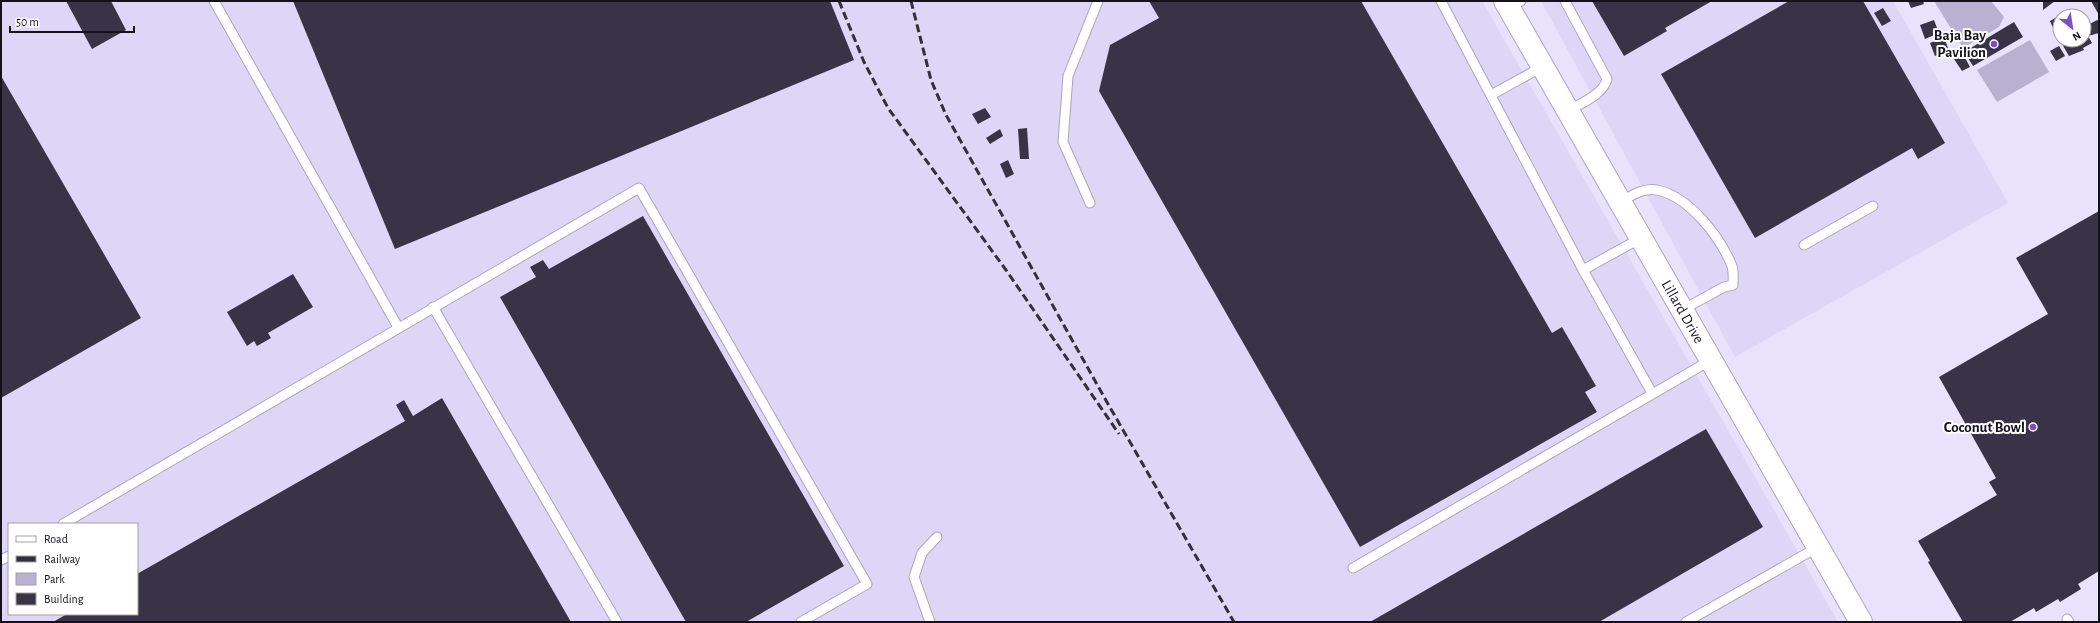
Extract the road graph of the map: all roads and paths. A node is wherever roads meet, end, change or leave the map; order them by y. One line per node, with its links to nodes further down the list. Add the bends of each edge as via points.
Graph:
1 (214, 1): 17 (lane)
2 (1098, 1): 10 (lane, via 1068,76 1063,142)
3 (1441, 1): 7 (lane)
4 (1565, 1): 8 (lane, via 1607,80 1599,93)
5 (1512, 3): 6 (street, Lillard Drive)
6 (1542, 66): 7 (lane); 8 (street, Lillard Drive)
7 (1491, 95): 14 (lane)
8 (1568, 111): 9 (street, Lillard Drive)
9 (1620, 202): 12 (street, Lillard Drive); 16 (lane, via 1637,192 1656,190 1673,196 1694,210 1707,224 1733,267 1733,285 1724,287)
10 (1090, 203)
11 (1872, 206): 13 (lane)
12 (1641, 238): 14 (lane); 16 (street, Lillard Drive)
13 (1804, 245)
14 (1583, 270): 19 (lane)
15 (433, 307): 17 (lane); 24 (lane); 25 (lane, via 639,188 867,584)
16 (1682, 310): 18 (street, Lillard Drive)
17 (398, 327): 20 (lane)
18 (1711, 360): 19 (lane); 22 (street, Lillard Drive)
19 (1652, 393): 23 (lane)
20 (65, 523)
21 (937, 537): 26 (lane, via 922,554 914,577)
22 (1818, 547): 27 (lane); 28 (street, Lillard Drive)
23 (1353, 568)
24 (617, 622)
25 (801, 622)
26 (930, 622)
27 (1686, 622)
28 (1861, 622)

